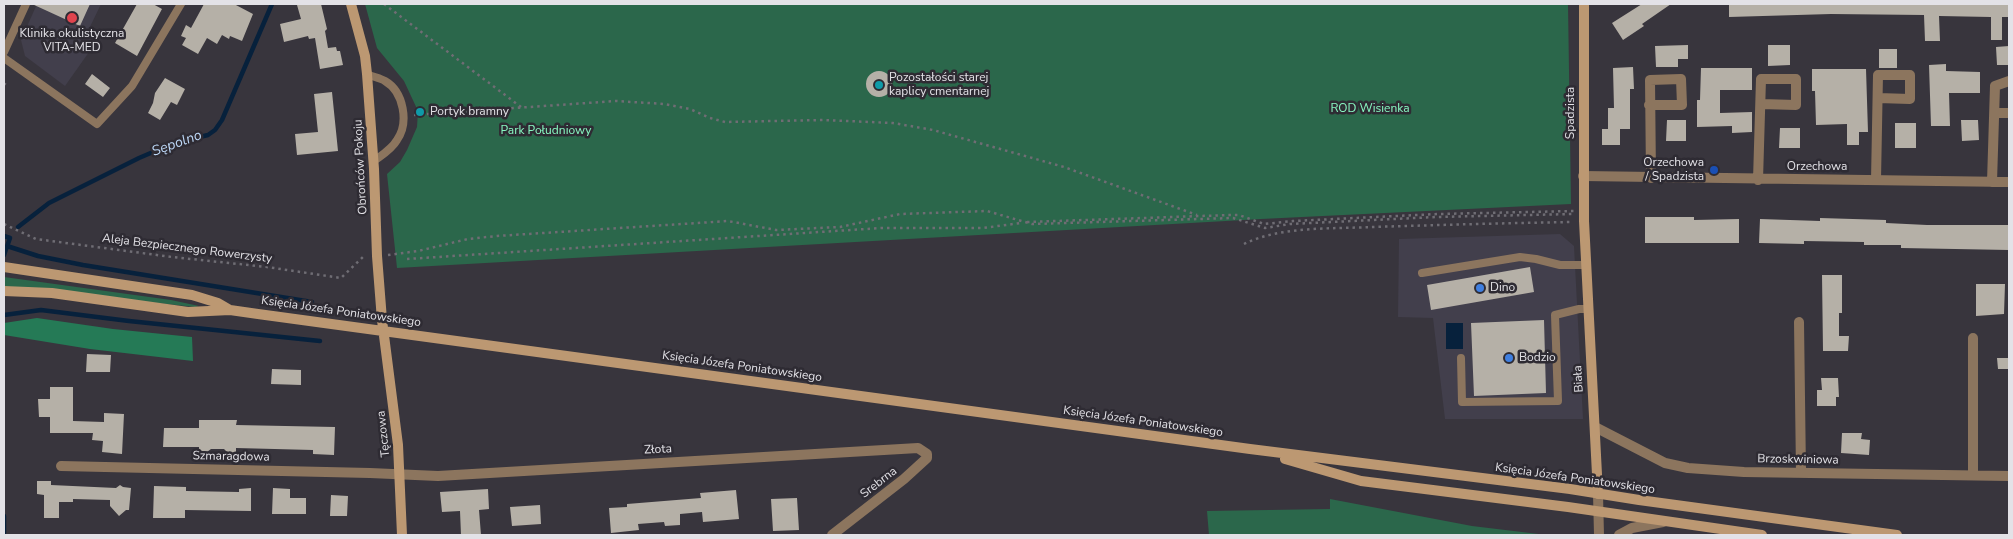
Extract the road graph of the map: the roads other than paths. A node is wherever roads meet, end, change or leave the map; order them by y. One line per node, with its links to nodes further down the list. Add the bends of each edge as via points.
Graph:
1 (26, 4): 5 (lane)
2 (181, 4): 6 (lane, via 132,86 97,124)
3 (351, 4): 7 (main road, Obrońców Pokoju)
4 (1584, 4): 15 (main road, Spadzista)
5 (4, 52)
6 (4, 58)
7 (367, 74): 14 (main road, Obrońców Pokoju); 14 (lane, via 394,88 400,98 404,122 397,140)
8 (2009, 81): 12 (street, via 1995,86)
9 (1878, 98): 18 (street)
10 (1761, 104): 17 (street)
11 (1649, 105): 16 (street)
12 (1995, 113): 13 (street); 19 (street)
13 (2009, 113)
14 (374, 161): 29 (main road, Obrońców Pokoju, via 376,256)
15 (1583, 176): 16 (street, Orzechowa); 21 (main road, Spadzista, via 1580,212)
16 (1651, 178): 17 (street, Orzechowa)
17 (1758, 180): 18 (street, Orzechowa)
18 (1876, 180): 19 (street, Orzechowa)
19 (1992, 182): 20 (street, Orzechowa)
20 (2009, 182)
21 (1584, 222): 22 (main road, Biała)
22 (1586, 265): 24 (lane, via 1560,265 1520,257); 26 (main road, Biała)
23 (4, 267): 27 (main road, Księcia Józefa Poniatowskiego, via 192,295)
24 (1422, 273)
25 (4, 291): 27 (main road, Księcia Józefa Poniatowskiego, via 52,293 188,312)
26 (1587, 309): 31 (lane, via 1555,315 1558,401 1462,402); 32 (main road, Biała)
27 (230, 310): 29 (main road, Księcia Józefa Poniatowskiego)
28 (1799, 322): 36 (street)
29 (383, 331): 34 (main road, Księcia Józefa Poniatowskiego); 37 (main road, Tęczowa)
30 (1973, 338): 38 (street)
31 (1460, 358)
32 (1595, 427): 36 (street, Brzoskwiniowa, via 1665,463 1688,468); 40 (main road, Biała)
33 (918, 448): 37 (street, Złota, via 438,476); 44 (street, Srebrna, via 927,454 927,458)
34 (1250, 449): 40 (main road, Księcia Józefa Poniatowskiego); 41 (main road, Księcia Józefa Poniatowskiego, via 1362,480)
35 (61, 466): 37 (street, Szmaragdowa)
36 (1801, 473): 38 (street, Brzoskwiniowa)
37 (400, 474): 43 (main road, Tęczowa)
38 (1973, 475): 39 (street, Brzoskwiniowa)
39 (2009, 476)
40 (1598, 494): 41 (street, Biała); 48 (main road, Księcia Józefa Poniatowskiego)
41 (1598, 512): 42 (main road, Księcia Józefa Poniatowskiego); 45 (street, Biała)
42 (1663, 522): 46 (street, via 1632,528); 47 (main road, Księcia Józefa Poniatowskiego)
43 (402, 535)
44 (832, 535)
45 (1599, 535)
46 (1619, 535)
47 (1762, 535)
48 (1897, 535)

